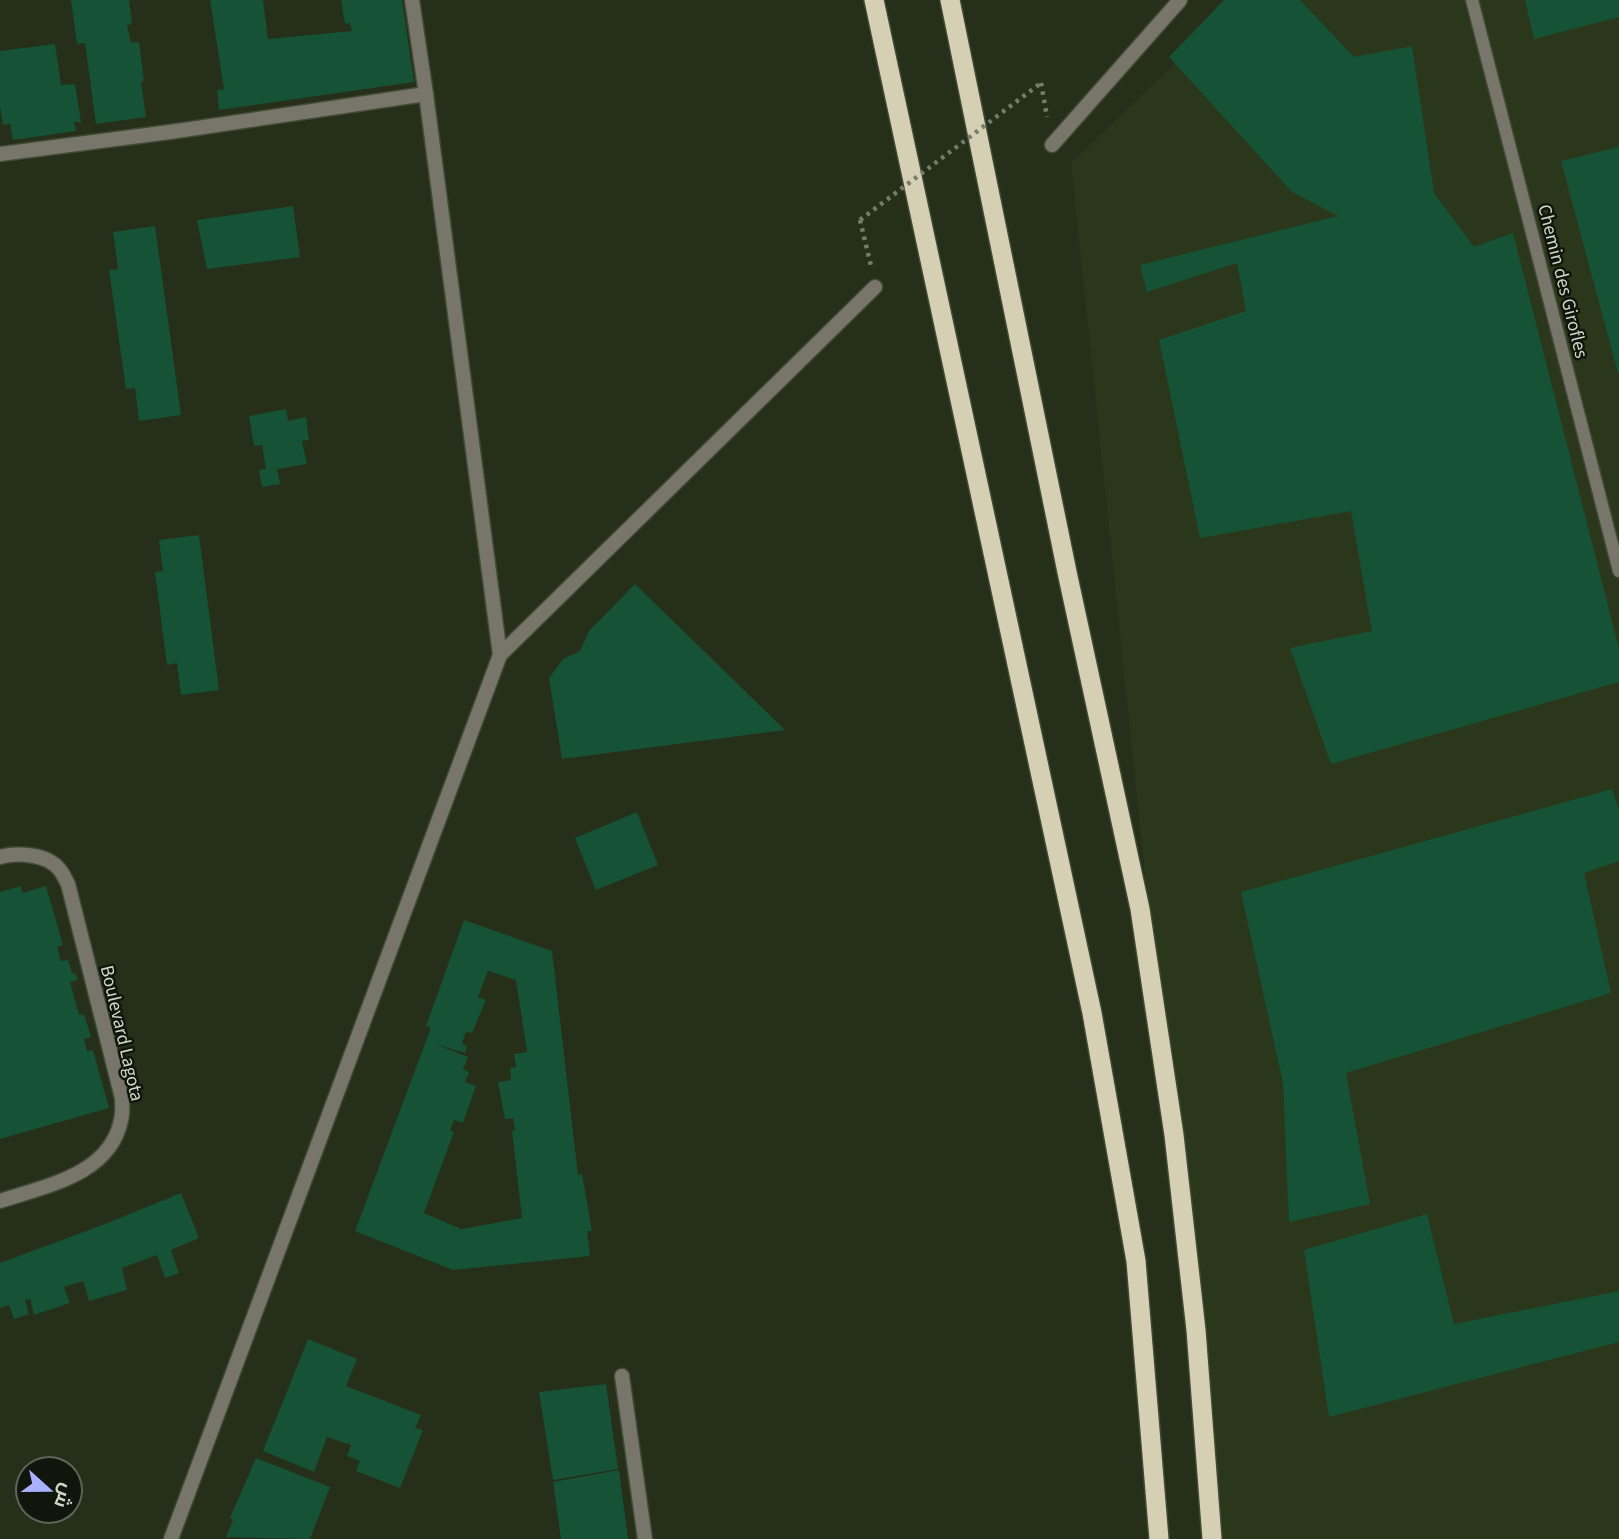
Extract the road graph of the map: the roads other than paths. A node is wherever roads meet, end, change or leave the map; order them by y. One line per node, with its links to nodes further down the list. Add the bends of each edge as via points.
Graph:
1 (412, 0): 6 (street)
2 (874, 0): 17 (highway, via 1092,1013 1136,1261)
3 (950, 0): 18 (highway, via 1140,909 1196,1330)
4 (1180, 0): 7 (street)
5 (1472, 0): 10 (lane, Chemin des Girofles)
6 (426, 94): 8 (street); 11 (street)
7 (1052, 145)
8 (0, 154)
9 (876, 287): 11 (street)
10 (1619, 571)
11 (500, 655): 15 (street)
12 (0, 857): 13 (street, Boulevard Lagota, via 14,853 38,857 58,867 68,884 122,1098 121,1120 101,1157 78,1175)
13 (0, 1201)
14 (622, 1376): 16 (street)
15 (171, 1539)
16 (645, 1539)
17 (1159, 1539)
18 (1212, 1539)

